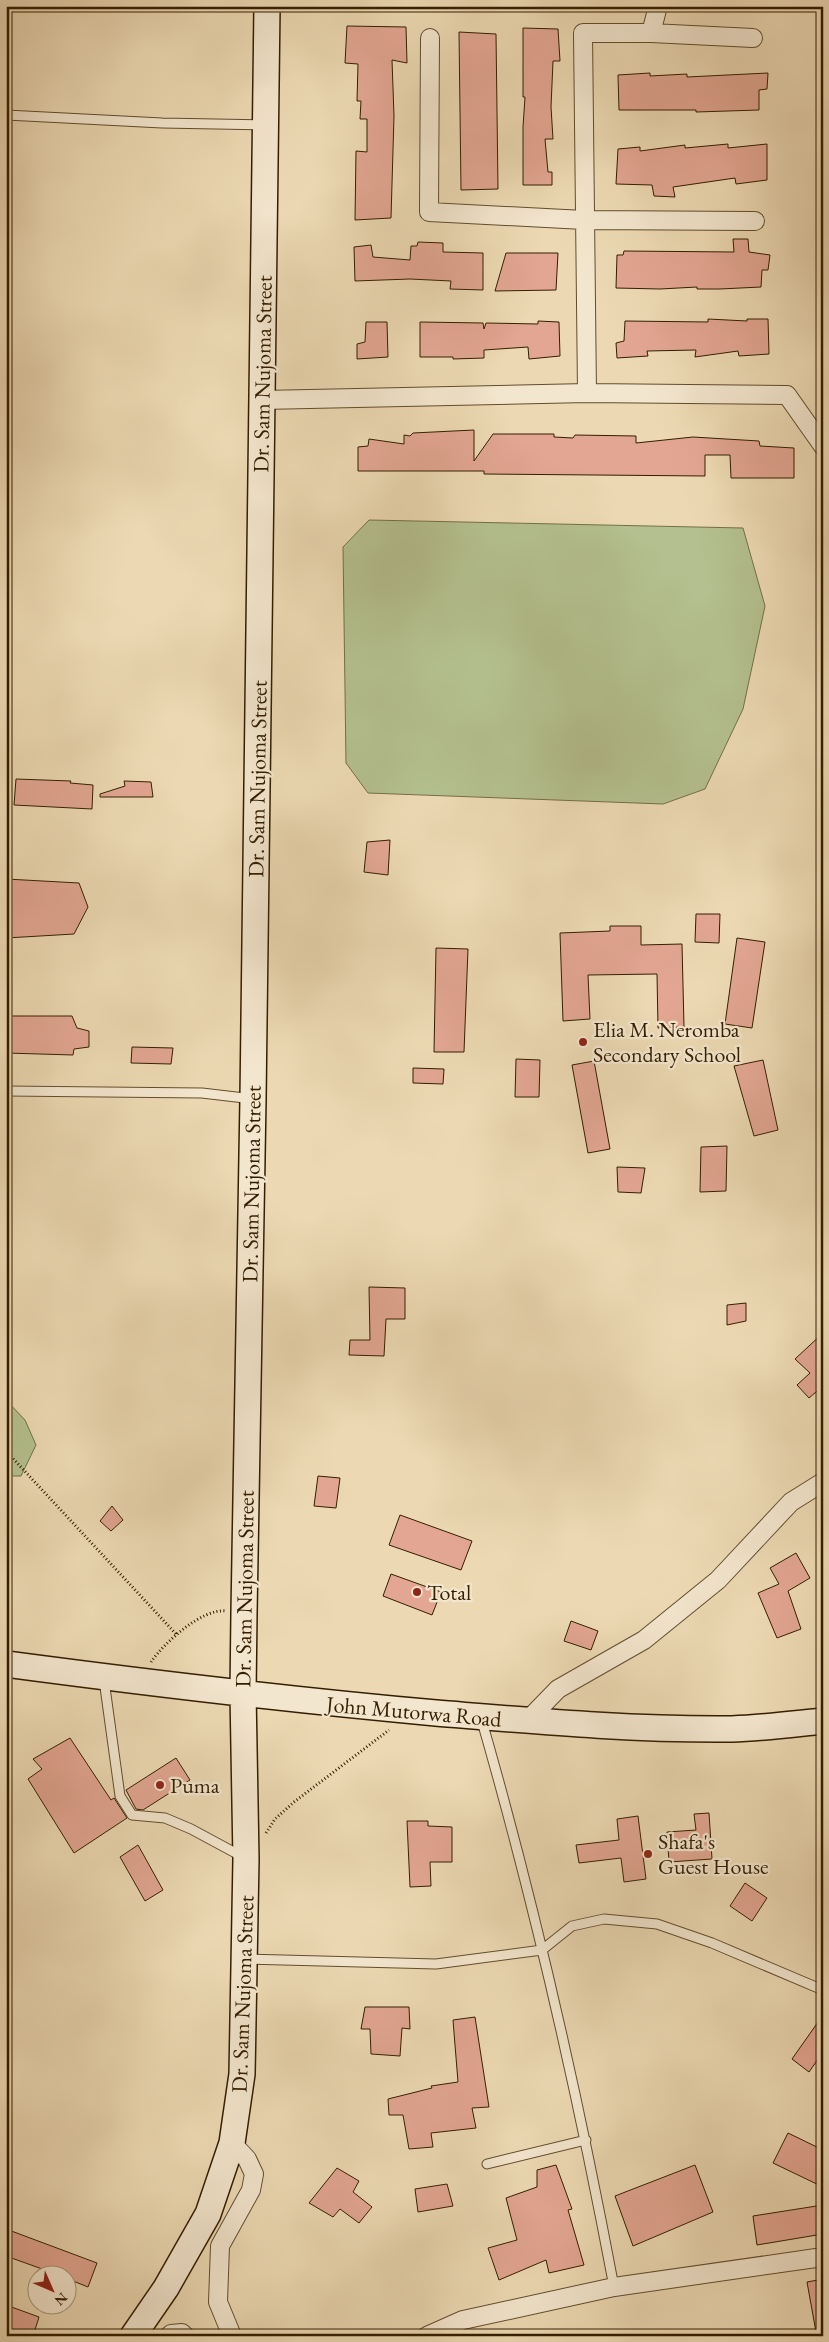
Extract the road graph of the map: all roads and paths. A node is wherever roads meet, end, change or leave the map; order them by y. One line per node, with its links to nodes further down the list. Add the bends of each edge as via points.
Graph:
1 (267, 6): 7 (street, Dr. Sam Nujoma Street)
2 (658, 6): 3 (street)
3 (651, 33): 5 (street); 8 (street, via 583,33)
4 (430, 38): 8 (street, via 429,212)
5 (753, 38)
6 (6, 115): 7 (lane)
7 (266, 125): 11 (street, Dr. Sam Nujoma Street)
8 (584, 220): 9 (street); 10 (street)
9 (755, 221)
10 (587, 393): 11 (street); 12 (street, via 787,395)
11 (262, 400): 14 (street, Dr. Sam Nujoma Street)
12 (823, 446)
13 (6, 1091): 14 (lane, via 202,1093)
14 (253, 1099): 17 (street, Dr. Sam Nujoma Street)
15 (6, 1451): 18 (path)
16 (823, 1482): 25 (street, via 791,1502 710,1586 644,1640 558,1688)
17 (244, 1613): 18 (path, via 219,1610 201,1616); 22 (street, Dr. Sam Nujoma Street)
18 (177, 1635): 21 (path, via 158,1652)
19 (6, 1664): 20 (street, John Mutorwa Road)
20 (104, 1677): 21 (street, John Mutorwa Road); 27 (lane, via 120,1796 132,1815 165,1818)
21 (144, 1683): 22 (street, John Mutorwa Road)
22 (243, 1693): 23 (street, John Mutorwa Road); 27 (street, Dr. Sam Nujoma Street)
23 (481, 1717): 25 (street, John Mutorwa Road); 28 (lane)
24 (823, 1721): 25 (street, John Mutorwa Road, via 676,1729)
25 (526, 1722)
26 (396, 1726): 27 (path, via 294,1802 275,1819)
27 (246, 1859): 29 (street, Dr. Sam Nujoma Street)
28 (542, 1950): 29 (lane, via 436,1964); 30 (lane, via 572,1926 604,1919 656,1924 712,1943); 31 (lane)
29 (244, 1959): 32 (street, Dr. Sam Nujoma Street, via 242,2074)
30 (823, 1990)
31 (586, 2140): 33 (lane); 35 (lane)
32 (232, 2143): 36 (street, Dr. Sam Nujoma Street, via 208,2214 166,2288); 39 (street, via 247,2159 254,2174 251,2190 220,2246 218,2302)
33 (487, 2164)
34 (823, 2258): 35 (street)
35 (614, 2287): 40 (street, via 463,2320)
36 (132, 2336)
37 (169, 2336): 38 (street, via 182,2333)
38 (186, 2336)
39 (232, 2336)
40 (427, 2336)

